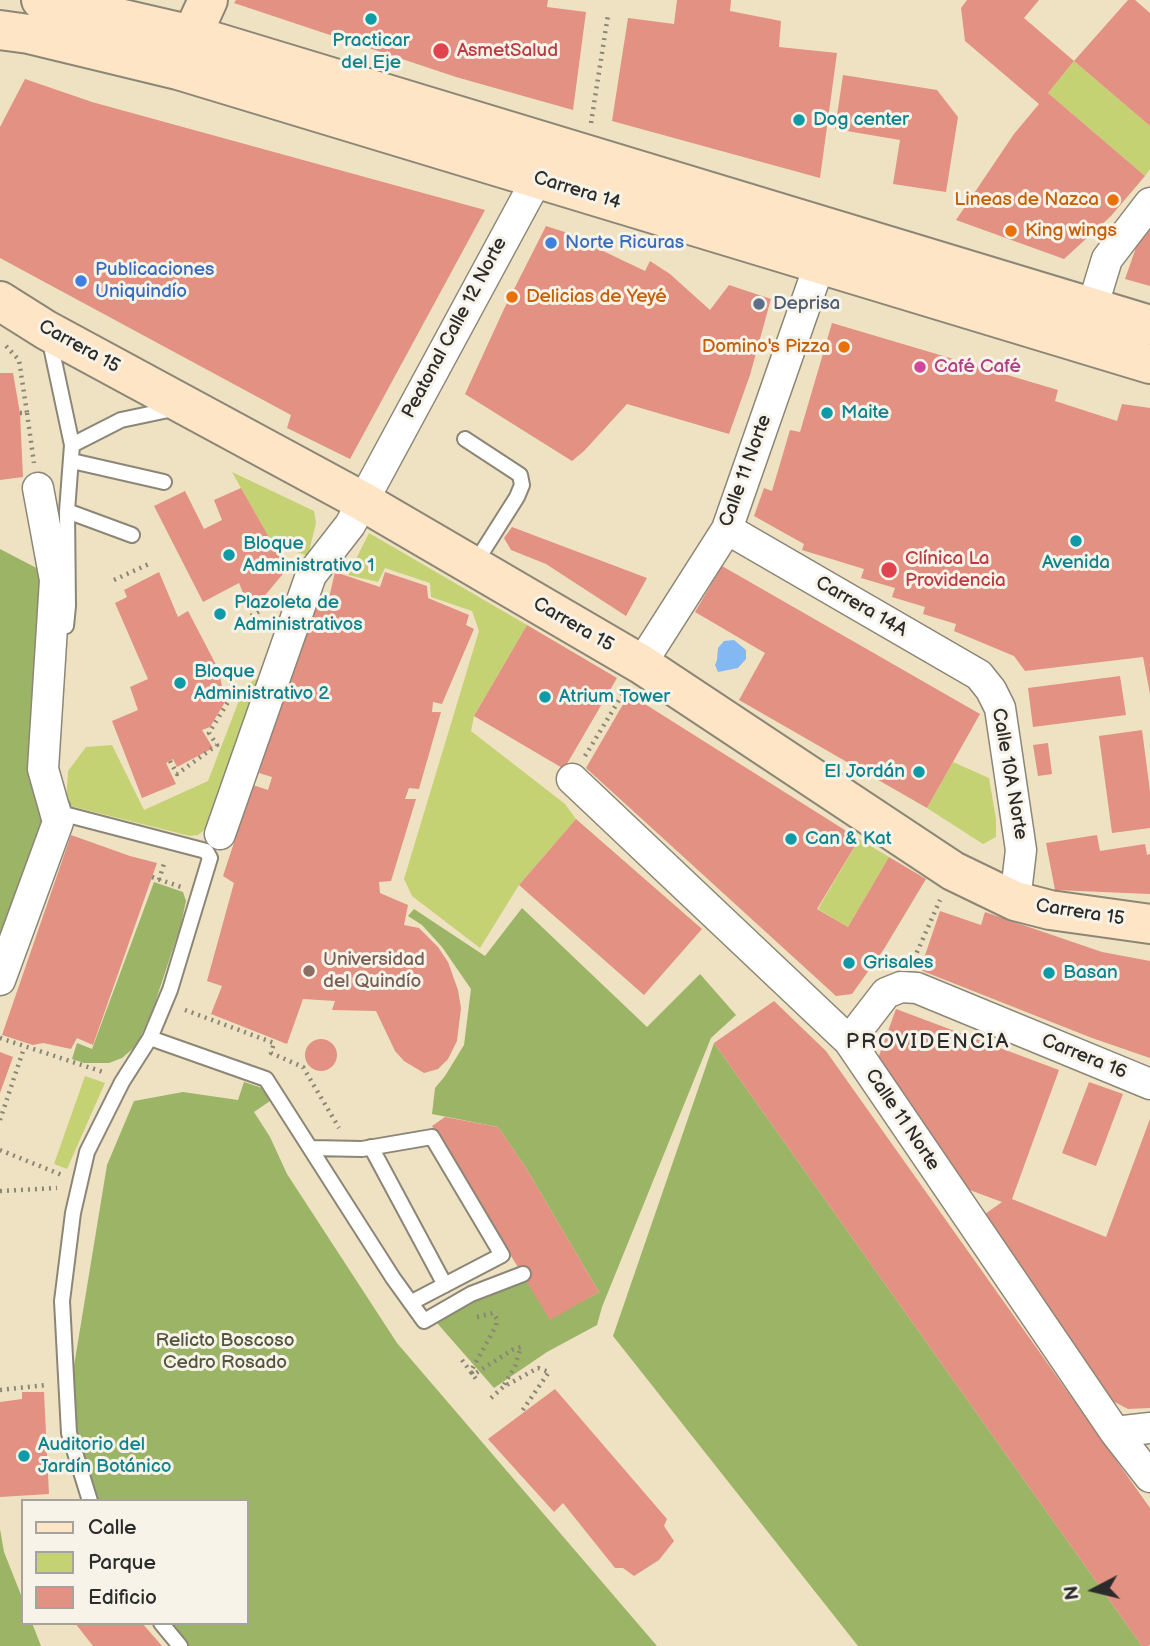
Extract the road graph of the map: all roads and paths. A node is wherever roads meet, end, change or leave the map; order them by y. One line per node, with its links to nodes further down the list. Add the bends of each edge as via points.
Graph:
1 (41, 0): 5 (main road, Carrera 14)
2 (208, 0): 5 (main road)
3 (608, 15): 6 (path)
4 (0, 30): 7 (main road, Carrera 14, via 178,70)
5 (192, 35): 6 (main road, Carrera 14)
6 (586, 155): 11 (main road, Carrera 14)
7 (537, 179): 9 (main road, Carrera 14); 24 (street, Peatonal Calle 12 Norte)
8 (1150, 202): 11 (street, via 1107,259)
9 (820, 263): 15 (main road, Carrera 14); 26 (street, Calle 11 Norte)
10 (0, 301): 13 (main road, Carrera 15)
11 (1092, 308): 12 (main road, Carrera 14)
12 (1150, 325)
13 (46, 330): 16 (main road, Carrera 15); 20 (lane)
14 (0, 342): 18 (path, via 19,360)
15 (1150, 364)
16 (188, 405): 20 (lane, via 121,420); 24 (main road, Carrera 15)
17 (20, 413): 18 (path)
18 (27, 413): 23 (path)
19 (464, 439): 29 (lane, via 520,475 522,485)
20 (72, 445): 21 (lane)
21 (72, 461): 22 (lane); 25 (lane)
22 (164, 482)
23 (38, 488): 44 (street, via 55,580 43,769 58,822)
24 (368, 490): 29 (main road, Carrera 15); 36 (street, Peatonal Calle 12 Norte, via 350,525 312,575)
25 (67, 511): 27 (lane); 47 (lane, via 68,606 54,744 55,785 64,814 206,851 210,858 170,990)
26 (727, 529): 31 (street, Calle 11 Norte); 32 (street, Carrera 14A, via 979,675)
27 (132, 535)
28 (151, 563): 30 (path)
29 (473, 566): 31 (main road, Carrera 15)
30 (114, 580)
31 (641, 664): 35 (path); 38 (main road, Carrera 15)
32 (991, 690): 42 (street, Calle 10A Norte, via 1000,708 1021,850)
33 (231, 697): 34 (path, via 209,733 217,745 177,774)
34 (170, 761)
35 (572, 779): 48 (street, Calle 11 Norte)
36 (220, 834)
37 (167, 856): 40 (path)
38 (953, 871): 42 (main road, Carrera 15); 45 (path)
39 (152, 877): 40 (path)
40 (159, 880): 41 (path)
41 (192, 891)
42 (1015, 901): 43 (main road, Carrera 15)
43 (1150, 924)
44 (0, 980)
45 (901, 987): 48 (street, via 886,993); 51 (street, Carrera 16, via 917,988)
46 (0, 1038): 49 (path)
47 (150, 1038): 50 (lane); 54 (lane, via 266,1079)
48 (849, 1041): 71 (street, Calle 11 Norte)
49 (24, 1047): 50 (path, via 111,1074); 52 (path)
50 (122, 1082): 73 (lane, via 87,1152 73,1213 62,1301 69,1433)
51 (1150, 1084)
52 (0, 1120)
53 (371, 1147): 54 (lane); 60 (lane); 60 (lane, via 432,1137 502,1255)
54 (312, 1148): 61 (lane)
55 (0, 1150): 56 (path)
56 (66, 1177)
57 (65, 1188): 58 (path)
58 (0, 1191)
59 (523, 1274): 61 (lane, via 471,1294 424,1321)
60 (445, 1285): 61 (lane)
61 (412, 1302)
62 (468, 1322): 64 (path, via 493,1313 497,1319)
63 (462, 1360): 64 (path)
64 (473, 1375): 66 (path, via 521,1347)
65 (50, 1385): 67 (path)
66 (503, 1387): 68 (path); 69 (path, via 538,1368 549,1372)
67 (0, 1390)
68 (491, 1398)
69 (522, 1411)
70 (1150, 1428): 71 (street)
71 (1115, 1432): 72 (street, Calle 11 Norte)
72 (1150, 1477)
73 (89, 1499)
74 (164, 1625): 75 (lane)
75 (180, 1646)

